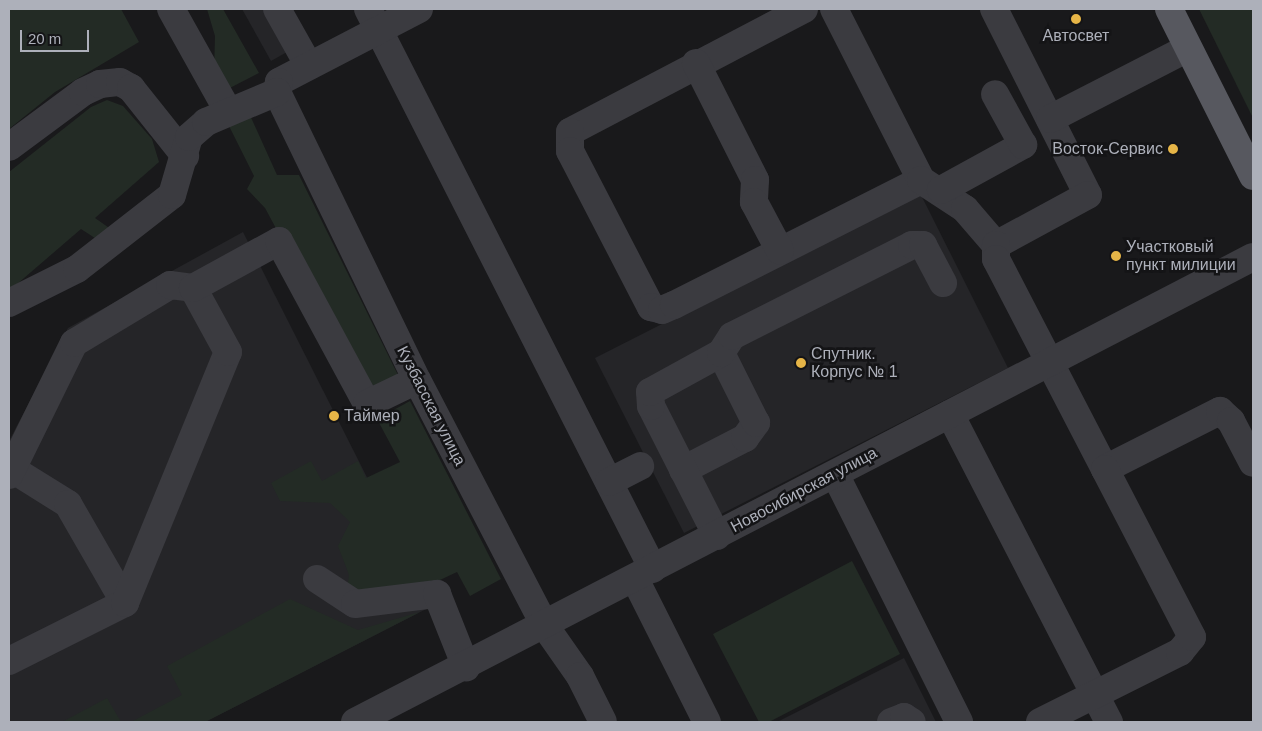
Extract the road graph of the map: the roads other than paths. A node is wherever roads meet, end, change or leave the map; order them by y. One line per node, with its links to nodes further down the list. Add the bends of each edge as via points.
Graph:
1 (171, 9): 14 (street)
2 (277, 9): 11 (street)
3 (419, 9): 8 (street)
4 (804, 9): 10 (street)
5 (834, 9): 19 (street)
6 (994, 9): 15 (street)
7 (1168, 9): 9 (main road)
8 (374, 19): 11 (street); 36 (street)
9 (1188, 48): 15 (street); 18 (main road)
10 (696, 63): 21 (street, via 756,180 754,202); 21 (street, via 584,121 570,132 570,151 651,307 662,310 674,305)
11 (309, 66): 12 (street)
12 (278, 87): 14 (street); 28 (street, Кузбасская улица)
13 (995, 94): 19 (street, via 1023,145)
14 (228, 111): 17 (street, via 189,137)
15 (1050, 119): 20 (street, via 1088,195)
16 (9, 147): 17 (street, via 83,92 100,84 120,82 131,88)
17 (185, 156): 25 (street, via 172,195 77,269)
18 (1253, 176)
19 (931, 185): 20 (street, via 965,209); 21 (street)
20 (996, 245): 27 (street, via 996,258)
21 (780, 251)
22 (1253, 258): 27 (street, Новосибирская улица)
23 (943, 282): 26 (street, via 923,245 912,245 732,336)
24 (193, 288): 28 (street, via 279,242 367,404); 34 (street, via 170,285 74,343); 40 (street, via 228,352)
25 (9, 303)
26 (721, 352): 33 (street, via 650,392 650,406); 33 (street, via 756,423 745,438)
27 (1050, 363): 29 (street, Новосибирская улица); 32 (street)
28 (417, 380): 41 (street, Кузбасская улица)
29 (950, 414): 35 (street, Новосибирская улица); 44 (street)
30 (1253, 464): 32 (street, via 1231,421 1220,412)
31 (640, 466): 36 (street)
32 (1105, 469): 44 (street, via 1192,637 1180,652)
33 (683, 470): 37 (street)
34 (10, 472): 40 (street, via 68,504)
35 (835, 474): 37 (street, Новосибирская улица); 50 (street)
36 (609, 482): 38 (street)
37 (717, 536): 38 (street, Новосибирская улица)
38 (644, 574): 41 (street, Новосибирская улица); 47 (street)
39 (317, 579): 43 (street, via 355,604 437,594)
40 (125, 603): 42 (street)
41 (545, 626): 43 (street, Новосибирская улица); 46 (street, Кузбасская улица, via 580,676)
42 (9, 661)
43 (466, 667): 45 (street, Новосибирская улица)
44 (1094, 695): 51 (street); 52 (street)
45 (355, 722)
46 (603, 722)
47 (708, 722)
48 (891, 722): 49 (street, via 904,717)
49 (912, 722)
50 (959, 722)
51 (1040, 722)
52 (1108, 722)

